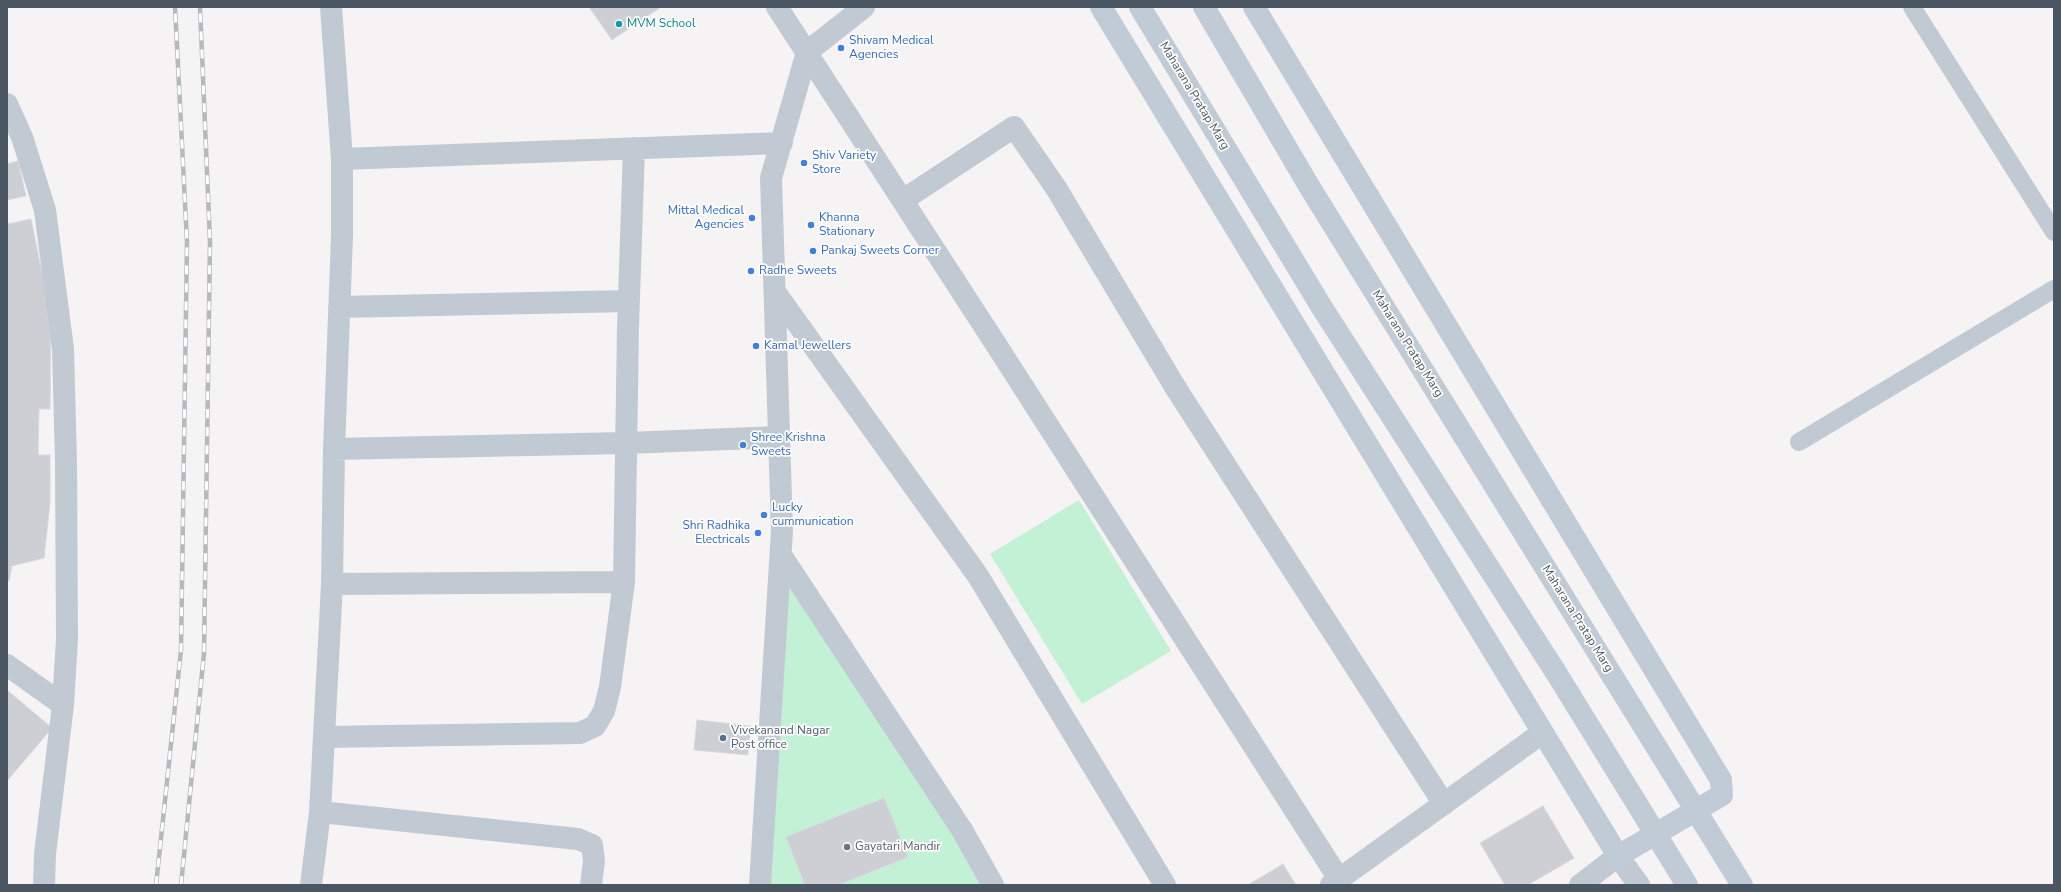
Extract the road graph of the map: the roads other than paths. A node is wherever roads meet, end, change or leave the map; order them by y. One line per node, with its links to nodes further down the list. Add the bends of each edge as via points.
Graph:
1 (331, 7): 13 (street)
2 (777, 7): 9 (street)
3 (864, 7): 9 (street)
4 (1101, 7): 29 (main road)
5 (1140, 7): 43 (main road, Maharana Pratap Marg, bridge, via 1321,306 1555,672)
6 (1204, 7): 44 (main road, Maharana Pratap Marg, bridge, via 1309,186)
7 (1254, 7): 33 (main road, via 1721,780 1722,795)
8 (1912, 7): 15 (lane)
9 (807, 52): 11 (street); 14 (street)
10 (7, 104): 28 (street, via 22,137 44,210 63,349 67,639)
11 (782, 143): 12 (street); 17 (street, via 771,178)
12 (634, 148): 13 (street); 18 (street)
13 (342, 159): 19 (street)
14 (903, 200): 31 (street, via 1014,127 1056,188 1182,397); 34 (street)
15 (2054, 232)
16 (2054, 289): 21 (lane)
17 (775, 292): 20 (street); 40 (street, via 978,576)
18 (629, 301): 19 (street); 22 (street)
19 (339, 307): 23 (street)
20 (780, 437): 22 (street); 24 (street)
21 (1799, 442)
22 (626, 443): 23 (street); 25 (street)
23 (334, 449): 26 (street)
24 (781, 555): 38 (street); 39 (street, via 962,830)
25 (624, 582): 26 (street); 30 (street, via 610,688 604,711 595,726 580,733)
26 (332, 584): 30 (street)
27 (7, 664): 28 (street)
28 (63, 705): 35 (street, via 45,854)
29 (1542, 733): 31 (street); 33 (main road)
30 (324, 737): 32 (street)
31 (1444, 804): 34 (street)
32 (320, 812): 36 (street); 37 (street, via 578,839 592,845 594,861)
33 (1618, 856): 41 (street); 42 (street)
34 (1335, 882)
35 (44, 885)
36 (311, 885)
37 (591, 885)
38 (760, 885)
39 (993, 885)
40 (1165, 885)
41 (1580, 885)
42 (1639, 885)
43 (1687, 885)
44 (1742, 885)

